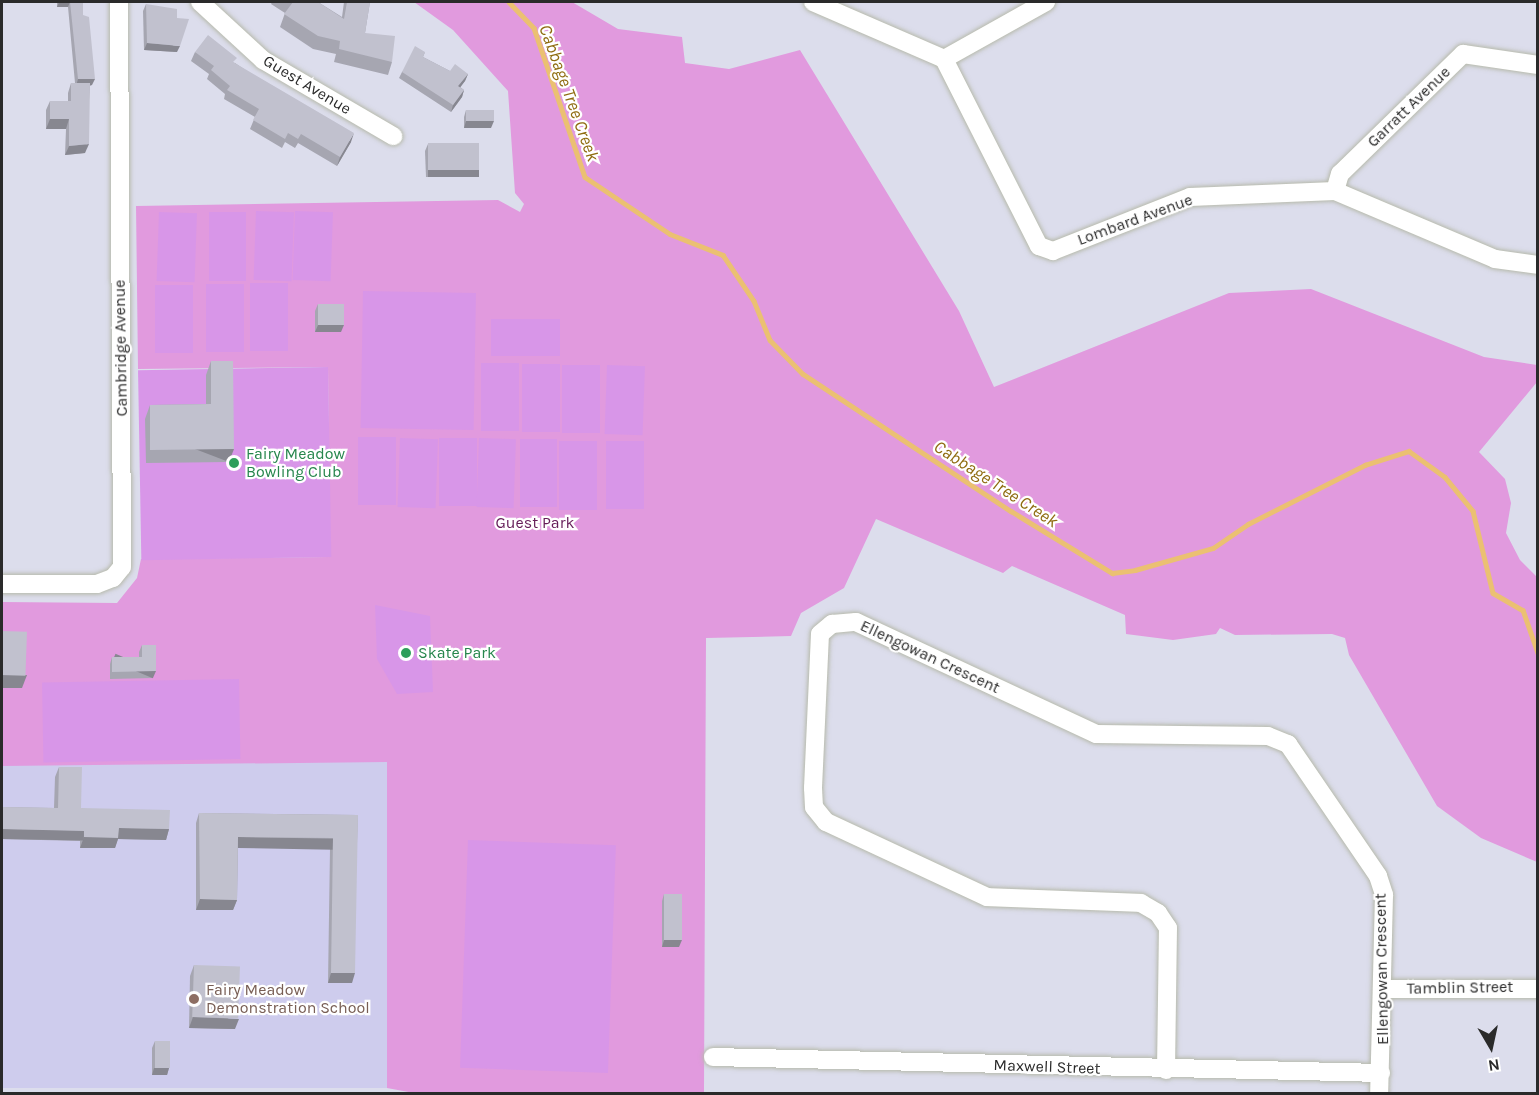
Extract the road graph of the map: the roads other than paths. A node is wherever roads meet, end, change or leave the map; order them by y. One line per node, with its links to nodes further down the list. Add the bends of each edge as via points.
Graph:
1 (119, 2): 10 (street, Cambridge Avenue, via 122,567 114,578 98,584)
2 (200, 2): 7 (street, Guest Avenue, via 263,60)
3 (813, 2): 5 (street)
4 (1046, 2): 5 (street)
5 (944, 59): 8 (street, Lombard Avenue, via 1039,246 1053,251 1190,197)
6 (1538, 65): 8 (street, Garratt Avenue, via 1463,54 1340,174)
7 (393, 136)
8 (1335, 191): 9 (street, Lombard Avenue, via 1495,259)
9 (1538, 265)
10 (2, 584)
11 (1383, 989): 12 (street, Tamblin Street); 14 (street, Ellengowan Crescent, via 1384,895 1378,876 1288,744 1268,736 1096,734 855,622 832,624 820,634 814,807 826,822 987,897 1141,903 1158,913 1168,928); 15 (street, Ellengowan Crescent)
12 (1538, 989)
13 (713, 1057): 14 (street, Maxwell Street)
14 (1166, 1070): 15 (street, Maxwell Street)
15 (1381, 1073): 16 (street, Ellengowan Crescent)
16 (1379, 1094)

